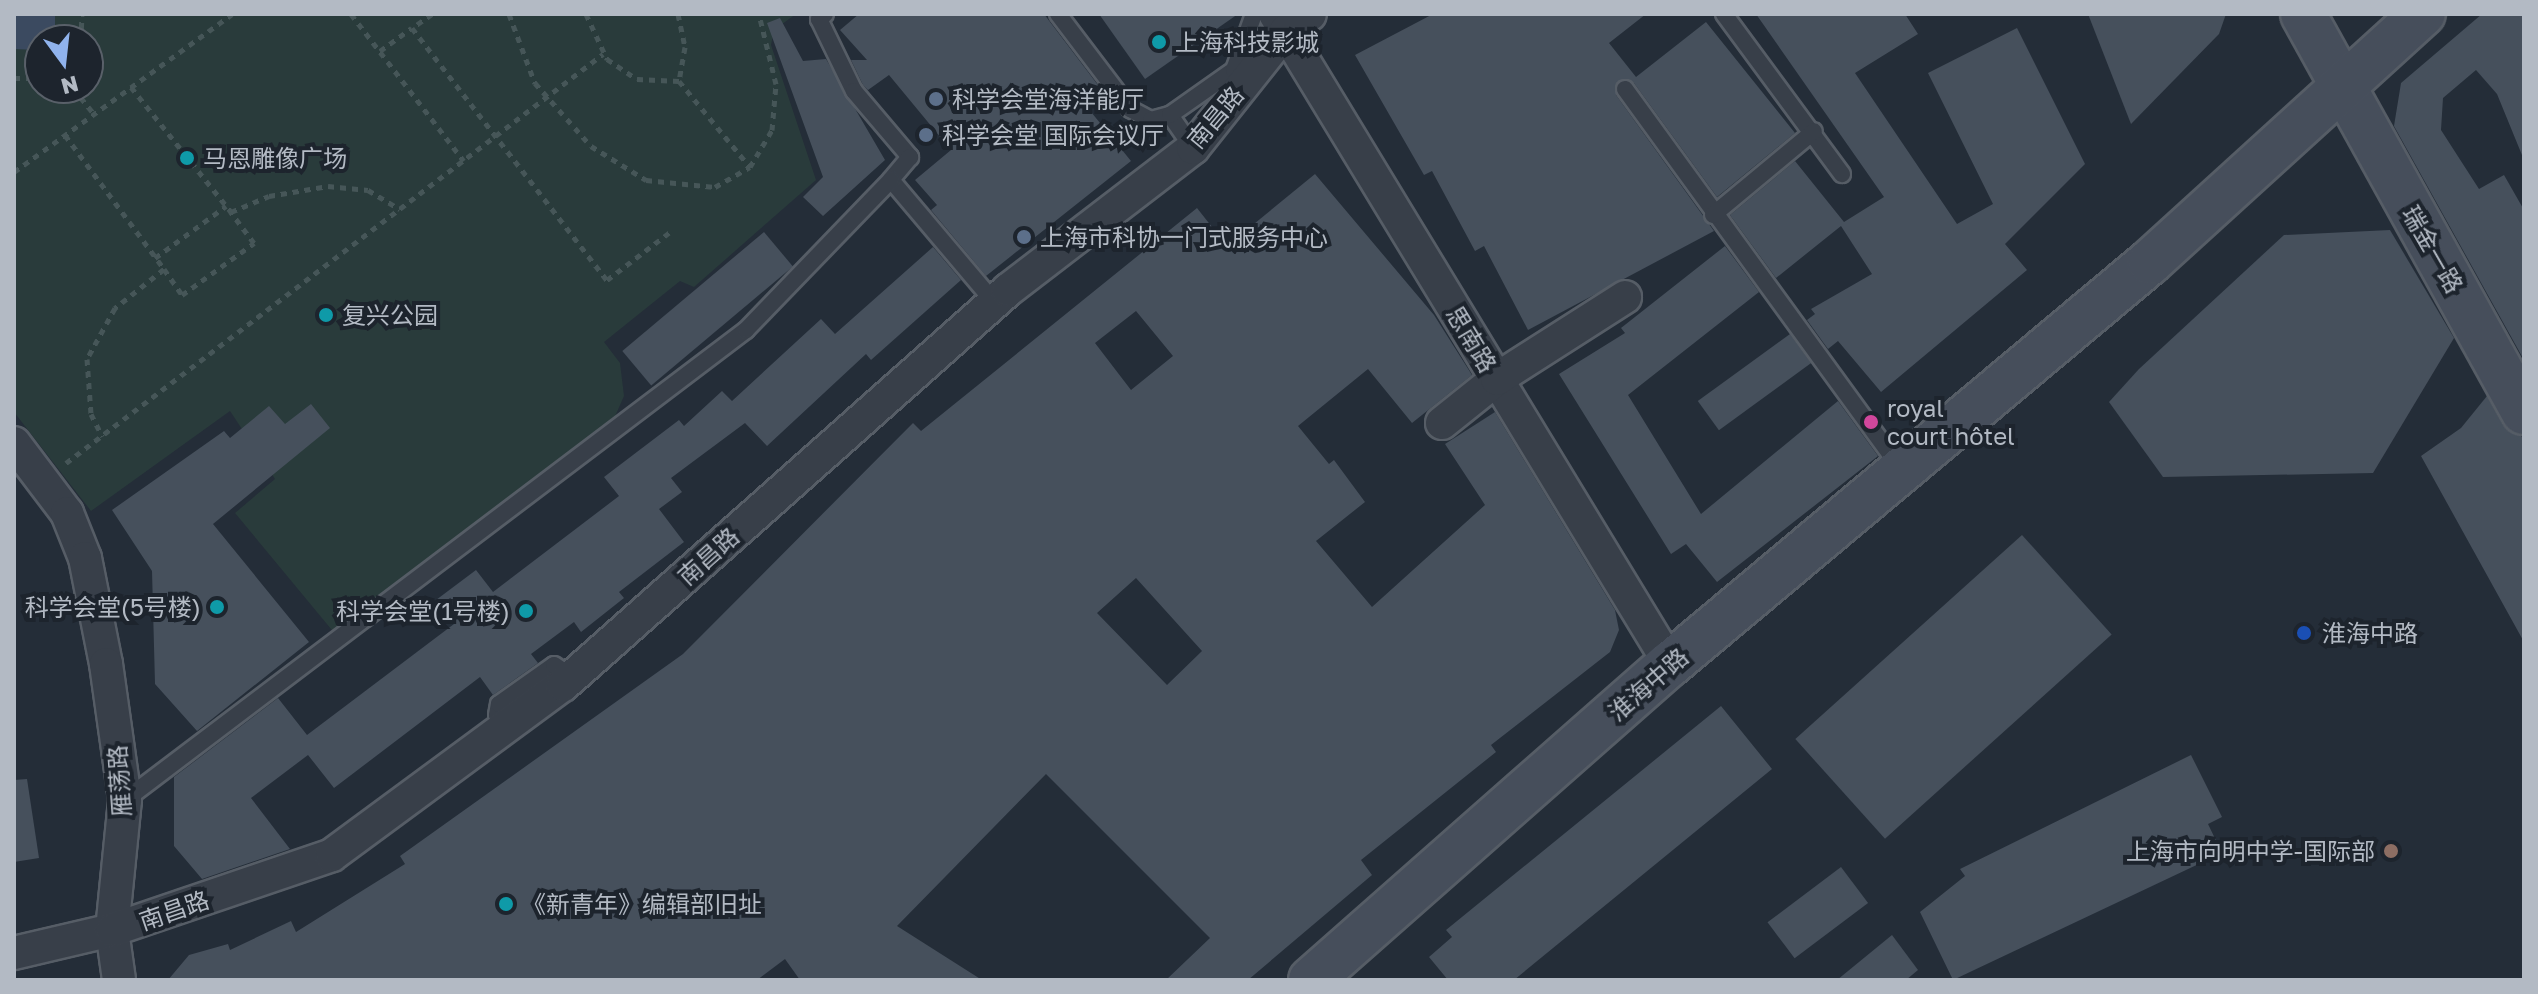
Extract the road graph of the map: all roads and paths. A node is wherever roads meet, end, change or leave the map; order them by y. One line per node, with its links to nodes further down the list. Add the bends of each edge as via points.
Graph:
1 (232, 14): 20 (path)
2 (351, 14): 16 (path)
3 (432, 14): 15 (path)
4 (509, 14): 22 (path, via 535,83)
5 (586, 14): 17 (path)
6 (678, 14): 18 (path, via 685,47)
7 (759, 14): 31 (path, via 776,84 772,130)
8 (825, 14): 34 (lane, via 819,19 854,91 910,157)
9 (1058, 14): 25 (lane, via 1130,109 1151,120)
10 (1254, 14): 25 (lane, via 1234,70)
11 (1724, 14): 26 (lane)
12 (2303, 14): 19 (main road, 瑞金一路)
13 (2423, 14): 19 (main road, 淮海中路)
14 (1290, 20): 29 (street, 南昌路); 44 (street, 思南路)
15 (412, 28): 16 (path); 28 (path)
16 (380, 51): 30 (path)
17 (603, 54): 18 (path, via 637,79); 22 (path)
18 (679, 81): 31 (path)
19 (2341, 86): 45 (main road, 瑞金一路); 49 (main road, 淮海中路, via 2150,262)
20 (131, 87): 24 (path); 35 (path)
21 (1625, 89): 38 (lane)
22 (547, 96): 28 (path); 31 (path, via 591,146 646,180 715,187)
23 (86, 104): 24 (path)
24 (94, 114): 27 (path)
25 (1170, 115): 29 (lane)
26 (1814, 131): 33 (lane); 38 (lane)
27 (65, 135): 32 (path); 40 (path)
28 (496, 137): 30 (path); 39 (path, via 607,280)
29 (1193, 148): 43 (street, 南昌路)
30 (464, 161): 36 (path)
31 (750, 167)
32 (14, 172)
33 (1842, 174)
34 (891, 180): 43 (lane); 52 (lane, via 746,330)
35 (226, 206): 37 (path); 40 (path)
36 (400, 209): 37 (path, via 368,190 328,186 269,196); 47 (path)
37 (231, 212): 41 (path, via 254,243 182,295)
38 (1713, 215): 49 (lane)
39 (670, 232)
40 (155, 258): 41 (path)
41 (164, 269): 47 (path, via 115,308 87,359 91,414)
42 (1625, 297): 44 (street)
43 (994, 302): 53 (street, 南昌路, via 572,677 332,855)
44 (1497, 379): 46 (street); 51 (street, 思南路)
45 (2524, 412)
46 (1442, 423)
47 (102, 436): 50 (path)
48 (14, 443): 50 (street, 雁荡路)
49 (1903, 472): 51 (main road, 淮海中路)
50 (42, 481): 52 (street, 雁荡路, via 67,513 90,584)
51 (1670, 664): 56 (main road, 淮海中路)
52 (125, 800): 53 (street, 雁荡路)
53 (112, 930): 54 (street, 南昌路); 55 (street, 雁荡路)
54 (14, 953)
55 (119, 980)
56 (1311, 980)

